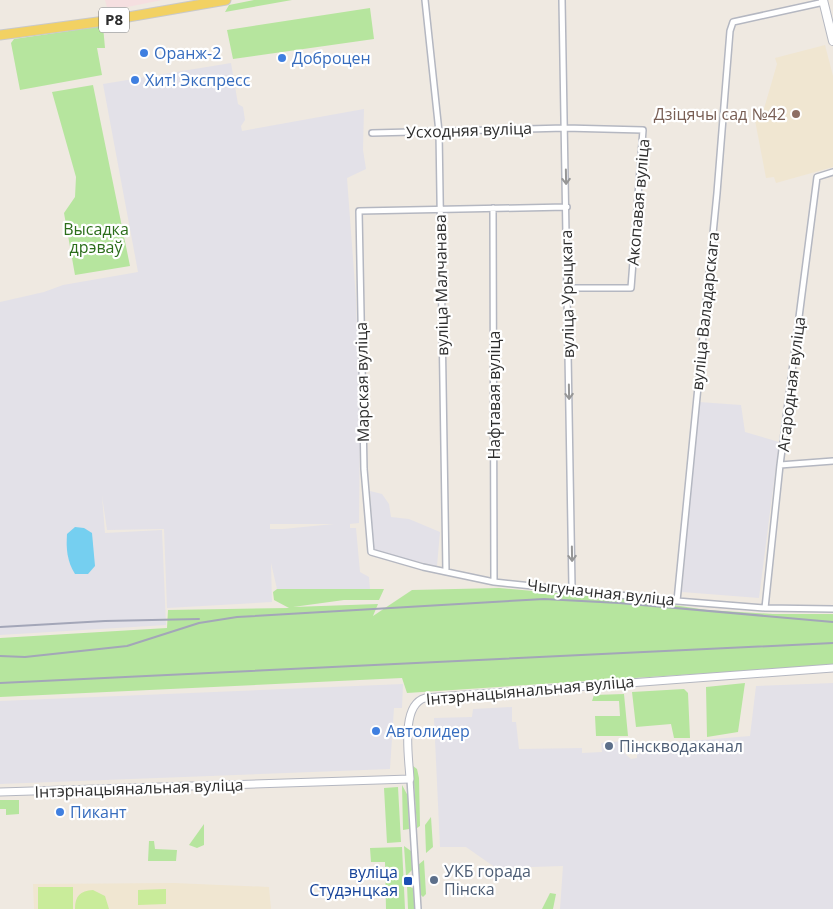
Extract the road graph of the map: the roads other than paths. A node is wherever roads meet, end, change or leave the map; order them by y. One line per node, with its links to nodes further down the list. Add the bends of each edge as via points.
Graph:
1 (226, 0): 5 (main road, Р8)
2 (425, 0): 8 (street, вуліца Малчанава)
3 (562, 0): 7 (street, вуліца Урыцкага)
4 (826, 1): 6 (main road); 21 (street, вуліца Валадарскага, via 733,22)
5 (0, 36)
6 (833, 41)
7 (565, 128): 8 (street, Усходняя вуліца); 11 (street, вуліца Урыцкага, one-way to 11); 14 (street, Акопавая вуліца, via 644,130 630,288)
8 (439, 132): 9 (street, Усходняя вуліца); 13 (street, вуліца Малчанава)
9 (372, 133)
10 (833, 172): 16 (street, Агародная вуліца, via 817,177)
11 (567, 207): 12 (street); 14 (street, вуліца Урыцкага)
12 (493, 208): 13 (street); 19 (street, Нафтавая вуліца)
13 (439, 210): 17 (street, Марская вуліца, via 359,211 364,469); 18 (street, вуліца Малчанава)
14 (567, 288): 20 (street, вуліца Урыцкага, one-way to 20)
15 (833, 461): 16 (street)
16 (780, 465): 22 (street, Агародная вуліца)
17 (371, 552): 18 (street, Чыгуначная вуліца)
18 (446, 572): 19 (street, Чыгуначная вуліца)
19 (494, 582): 20 (street, Чыгуначная вуліца)
20 (572, 588): 21 (street, Чыгуначная вуліца)
21 (677, 601): 22 (street, Чыгуначная вуліца)
22 (765, 608): 23 (street, Чыгуначная вуліца)
23 (833, 609)
24 (833, 668): 25 (street, Інтэрнацыянальная вуліца, via 425,698 416,702 409,715)
25 (410, 779): 26 (street, Інтэрнацыянальная вуліца); 27 (street)
26 (0, 792)
27 (418, 909)

